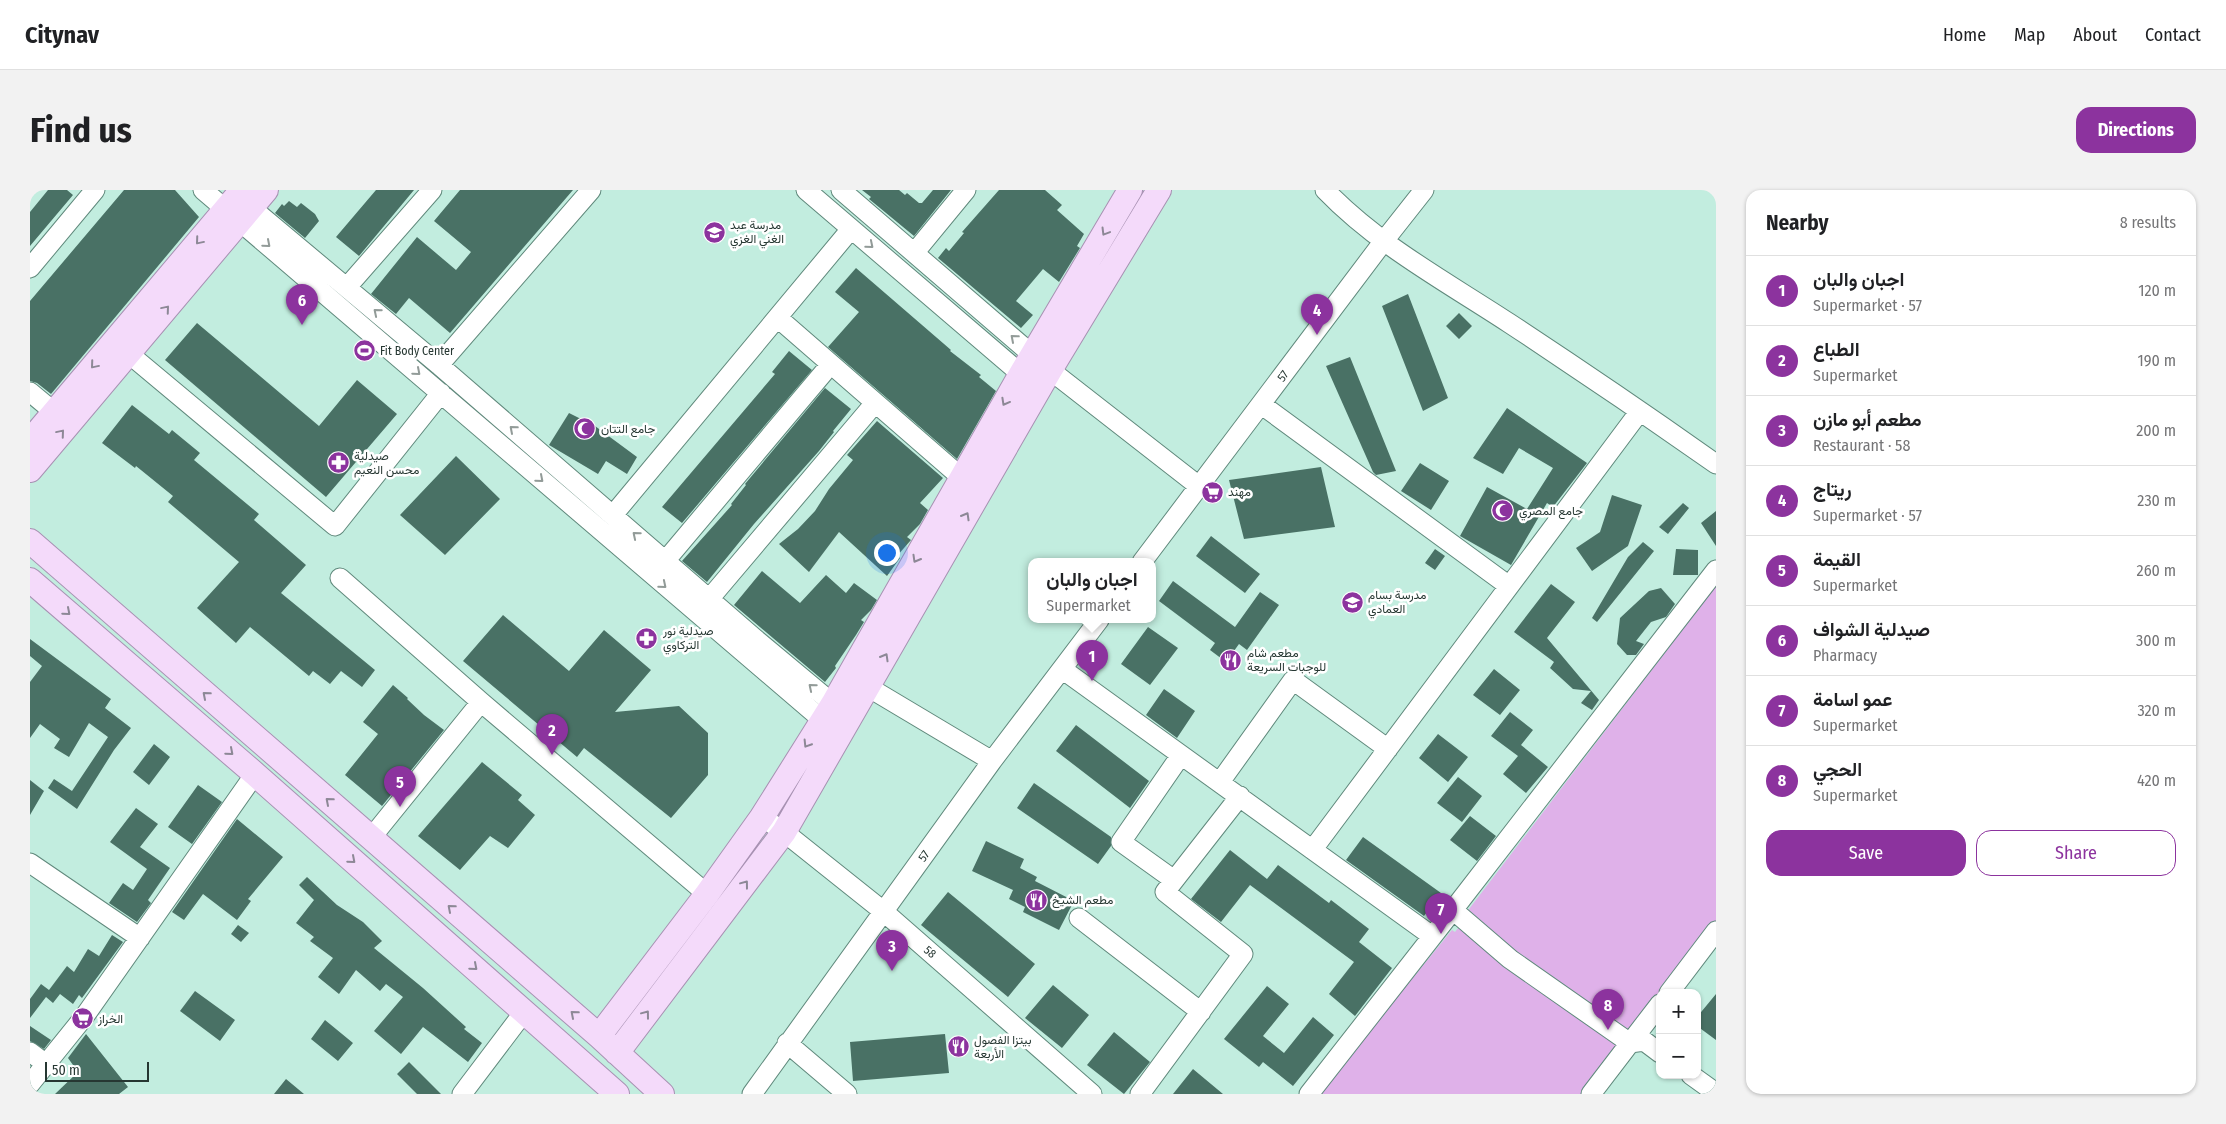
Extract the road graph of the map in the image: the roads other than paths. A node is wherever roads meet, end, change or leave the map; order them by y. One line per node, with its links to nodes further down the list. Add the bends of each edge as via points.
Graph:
1 (95, 190): 17 (street)
2 (203, 190): 13 (street)
3 (266, 190): 13 (main road)
4 (432, 190): 18 (street)
5 (591, 190): 22 (street)
6 (806, 190): 14 (street)
7 (841, 190): 16 (street)
8 (966, 190): 16 (street)
9 (1130, 190): 21 (main road, one-way to 21)
10 (1159, 190): 24 (main road)
11 (1325, 190): 15 (street, via 1350,216)
12 (1424, 190): 15 (street, 57)
13 (238, 202): 18 (street); 20 (main road, one-way to 13); 26 (street, one-way to 26); 30 (main road, one-way to 30)
14 (851, 229): 19 (street); 21 (street, one-way to 21)
15 (1383, 242): 28 (street, 57); 29 (street)
16 (915, 252): 21 (street, one-way to 16)
17 (30, 268)
18 (347, 287): 22 (street, one-way to 18)
19 (778, 318): 23 (street); 36 (street)
20 (128, 353): 26 (street, via 335,526); 33 (main road, one-way to 20)
21 (1027, 364): 24 (street); 34 (main road, one-way to 34)
22 (439, 365): 36 (street, one-way to 22)
23 (830, 365): 27 (street); 39 (street)
24 (1046, 378): 35 (street); 47 (main road, one-way to 24)
25 (30, 392): 30 (street)
26 (441, 393): 49 (street, one-way to 49)
27 (875, 403): 34 (street); 44 (street)
28 (1262, 405): 35 (street, 57); 43 (street)
29 (1640, 411): 32 (street); 43 (street)
30 (54, 412): 31 (main road)
31 (30, 441)
32 (1716, 464)
33 (30, 470)
34 (962, 478): 49 (main road, one-way to 49)
35 (1200, 487): 38 (street, 57)
36 (613, 515): 39 (street, one-way to 36)
37 (30, 541): 58 (main road, one-way to 37)
38 (1145, 558)
39 (666, 560): 44 (street)
40 (1716, 570): 63 (street)
41 (340, 578): 48 (street)
42 (30, 580): 53 (main road, one-way to 53)
43 (1509, 586): 50 (street)
44 (710, 598): 49 (street, one-way to 44)
45 (1097, 623): 46 (street, 57)
46 (1062, 669): 51 (street); 52 (street, 57)
47 (868, 687): 49 (main road); 52 (street)
48 (481, 702): 58 (street); 62 (street)
49 (836, 719): 56 (main road, one-way to 56); 57 (main road)
50 (1388, 749): 54 (street, via 1293,680); 59 (street)
51 (1181, 755): 54 (street); 61 (street, via 1121,842)
52 (992, 761): 64 (street, 57)
53 (255, 774): 68 (street); 71 (main road, one-way to 71)
54 (1220, 782): 55 (street)
55 (1240, 796): 59 (street); 61 (street)
56 (762, 816): 57 (street, 58); 62 (main road)
57 (784, 832): 64 (street, 58); 78 (main road, one-way to 57)
58 (371, 838): 73 (main road, one-way to 58)
59 (1313, 849): 67 (street)
60 (30, 864): 68 (street)
61 (1174, 880): 72 (street, via 1165,892 1243,954)
62 (707, 894): 73 (main road)
63 (1453, 910): 67 (street); 75 (street, via 1510,959)
64 (883, 911): 74 (street, 57); 87 (street, 58)
65 (1079, 918): 72 (street)
66 (1716, 932): 69 (street)
67 (1432, 936): 89 (street)
68 (140, 938): 79 (street)
69 (1672, 989)
70 (1656, 1009): 75 (street)
71 (524, 1012): 82 (street); 83 (main road)
72 (1201, 1012): 88 (street)
73 (599, 1036): 78 (main road)
74 (787, 1043): 85 (street, 57); 86 (street)
75 (1630, 1043): 76 (street, via 1644,1041); 90 (street)
76 (1656, 1049)
77 (30, 1052): 79 (street)
78 (617, 1053): 84 (main road)
79 (46, 1064): 81 (street)
80 (1696, 1079): 91 (street)
81 (30, 1084)
82 (462, 1094)
83 (617, 1094)
84 (662, 1094)
85 (752, 1094)
86 (847, 1094)
87 (1092, 1094)
88 (1140, 1094)
89 (1309, 1094)
90 (1591, 1094)
91 (1716, 1094)

